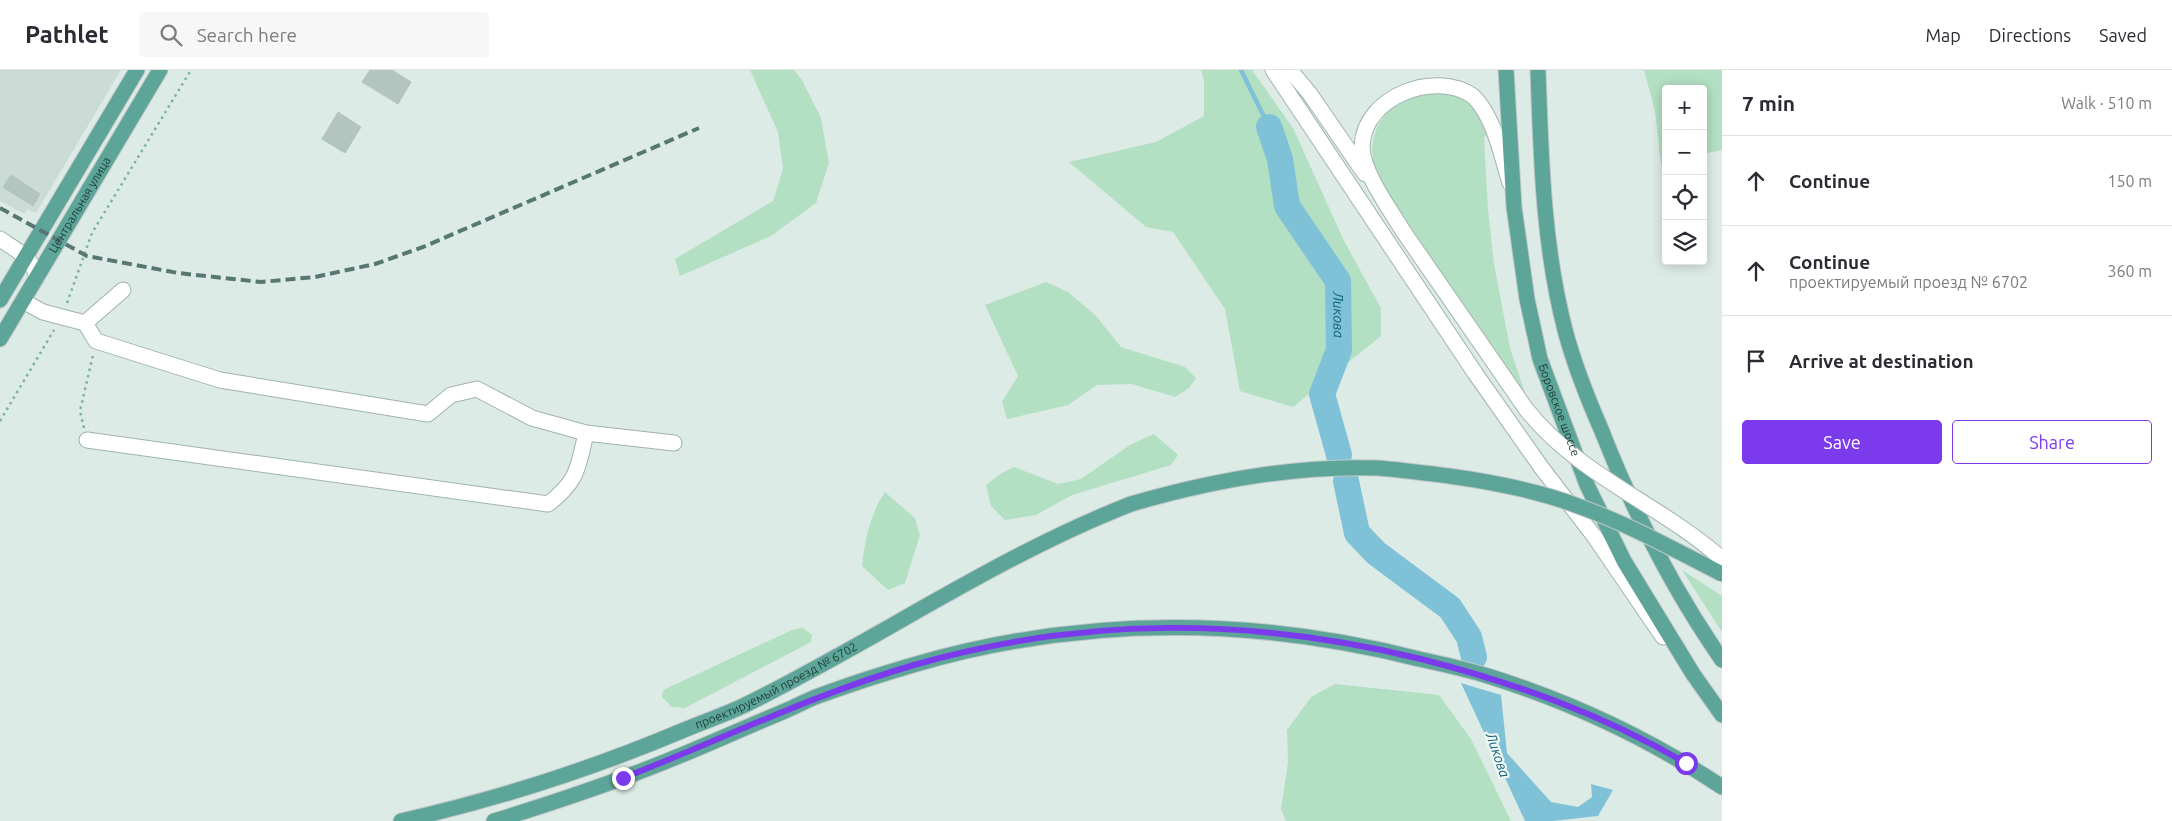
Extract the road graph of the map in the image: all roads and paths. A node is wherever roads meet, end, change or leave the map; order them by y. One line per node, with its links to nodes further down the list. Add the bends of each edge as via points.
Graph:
1 (137, 70): 11 (main road, Центральная улица)
2 (160, 70): 12 (main road, Центральная улица)
3 (191, 70): 16 (path, via 92,233)
4 (1273, 70): 27 (street, via 1481,381 1672,650)
5 (1290, 70): 9 (street, via 1310,94)
6 (1506, 70): 8 (main road, Боровское шоссе)
7 (1538, 70): 26 (main road, via 1542,187 1553,271 1572,356 1620,479 1658,558)
8 (1511, 188): 9 (street, via 1493,129 1480,103 1471,94 1458,86 1441,82 1424,81 1407,86 1374,112 1365,130 1362,147 1368,171); 27 (main road, Боровское шоссе, via 1527,299 1540,359 1597,508 1624,560)
9 (1403, 232): 24 (street, bridge, via 1526,409 1553,439 1582,463 1666,517)
10 (0, 239): 11 (street)
11 (26, 257): 12 (street, via 34,266); 14 (main road, Центральная улица)
12 (37, 277): 15 (main road, Центральная улица)
13 (123, 290): 17 (street)
14 (0, 300)
15 (23, 301): 16 (street, via 44,312); 18 (main road, Центральная улица)
16 (62, 316): 17 (street); 20 (path)
17 (85, 323): 19 (street)
18 (0, 339)
19 (96, 341): 21 (street, via 220,380 428,414 451,395 477,389 532,418); 22 (path, via 80,411)
20 (0, 421)
21 (586, 433): 22 (street, via 577,474 564,492 548,504); 23 (street)
22 (87, 440)
23 (674, 443)
24 (1722, 559)
25 (1722, 574): 30 (main road, проектируемый проезд № 6702, bridge, via 1629,527 1564,501 1483,481 1397,470 1350,468 1195,486 1131,504 1040,544 741,707 602,764 465,807)
26 (1722, 660)
27 (1693, 674): 28 (main road, Боровское шоссе)
28 (1722, 715)
29 (1722, 787): 31 (main road, проектируемый проезд № 6702, via 1626,730 1499,680 1386,650 1322,638 1175,626 1082,631 1001,643 915,664 820,695 623,778)
30 (401, 821)
31 (494, 821)

